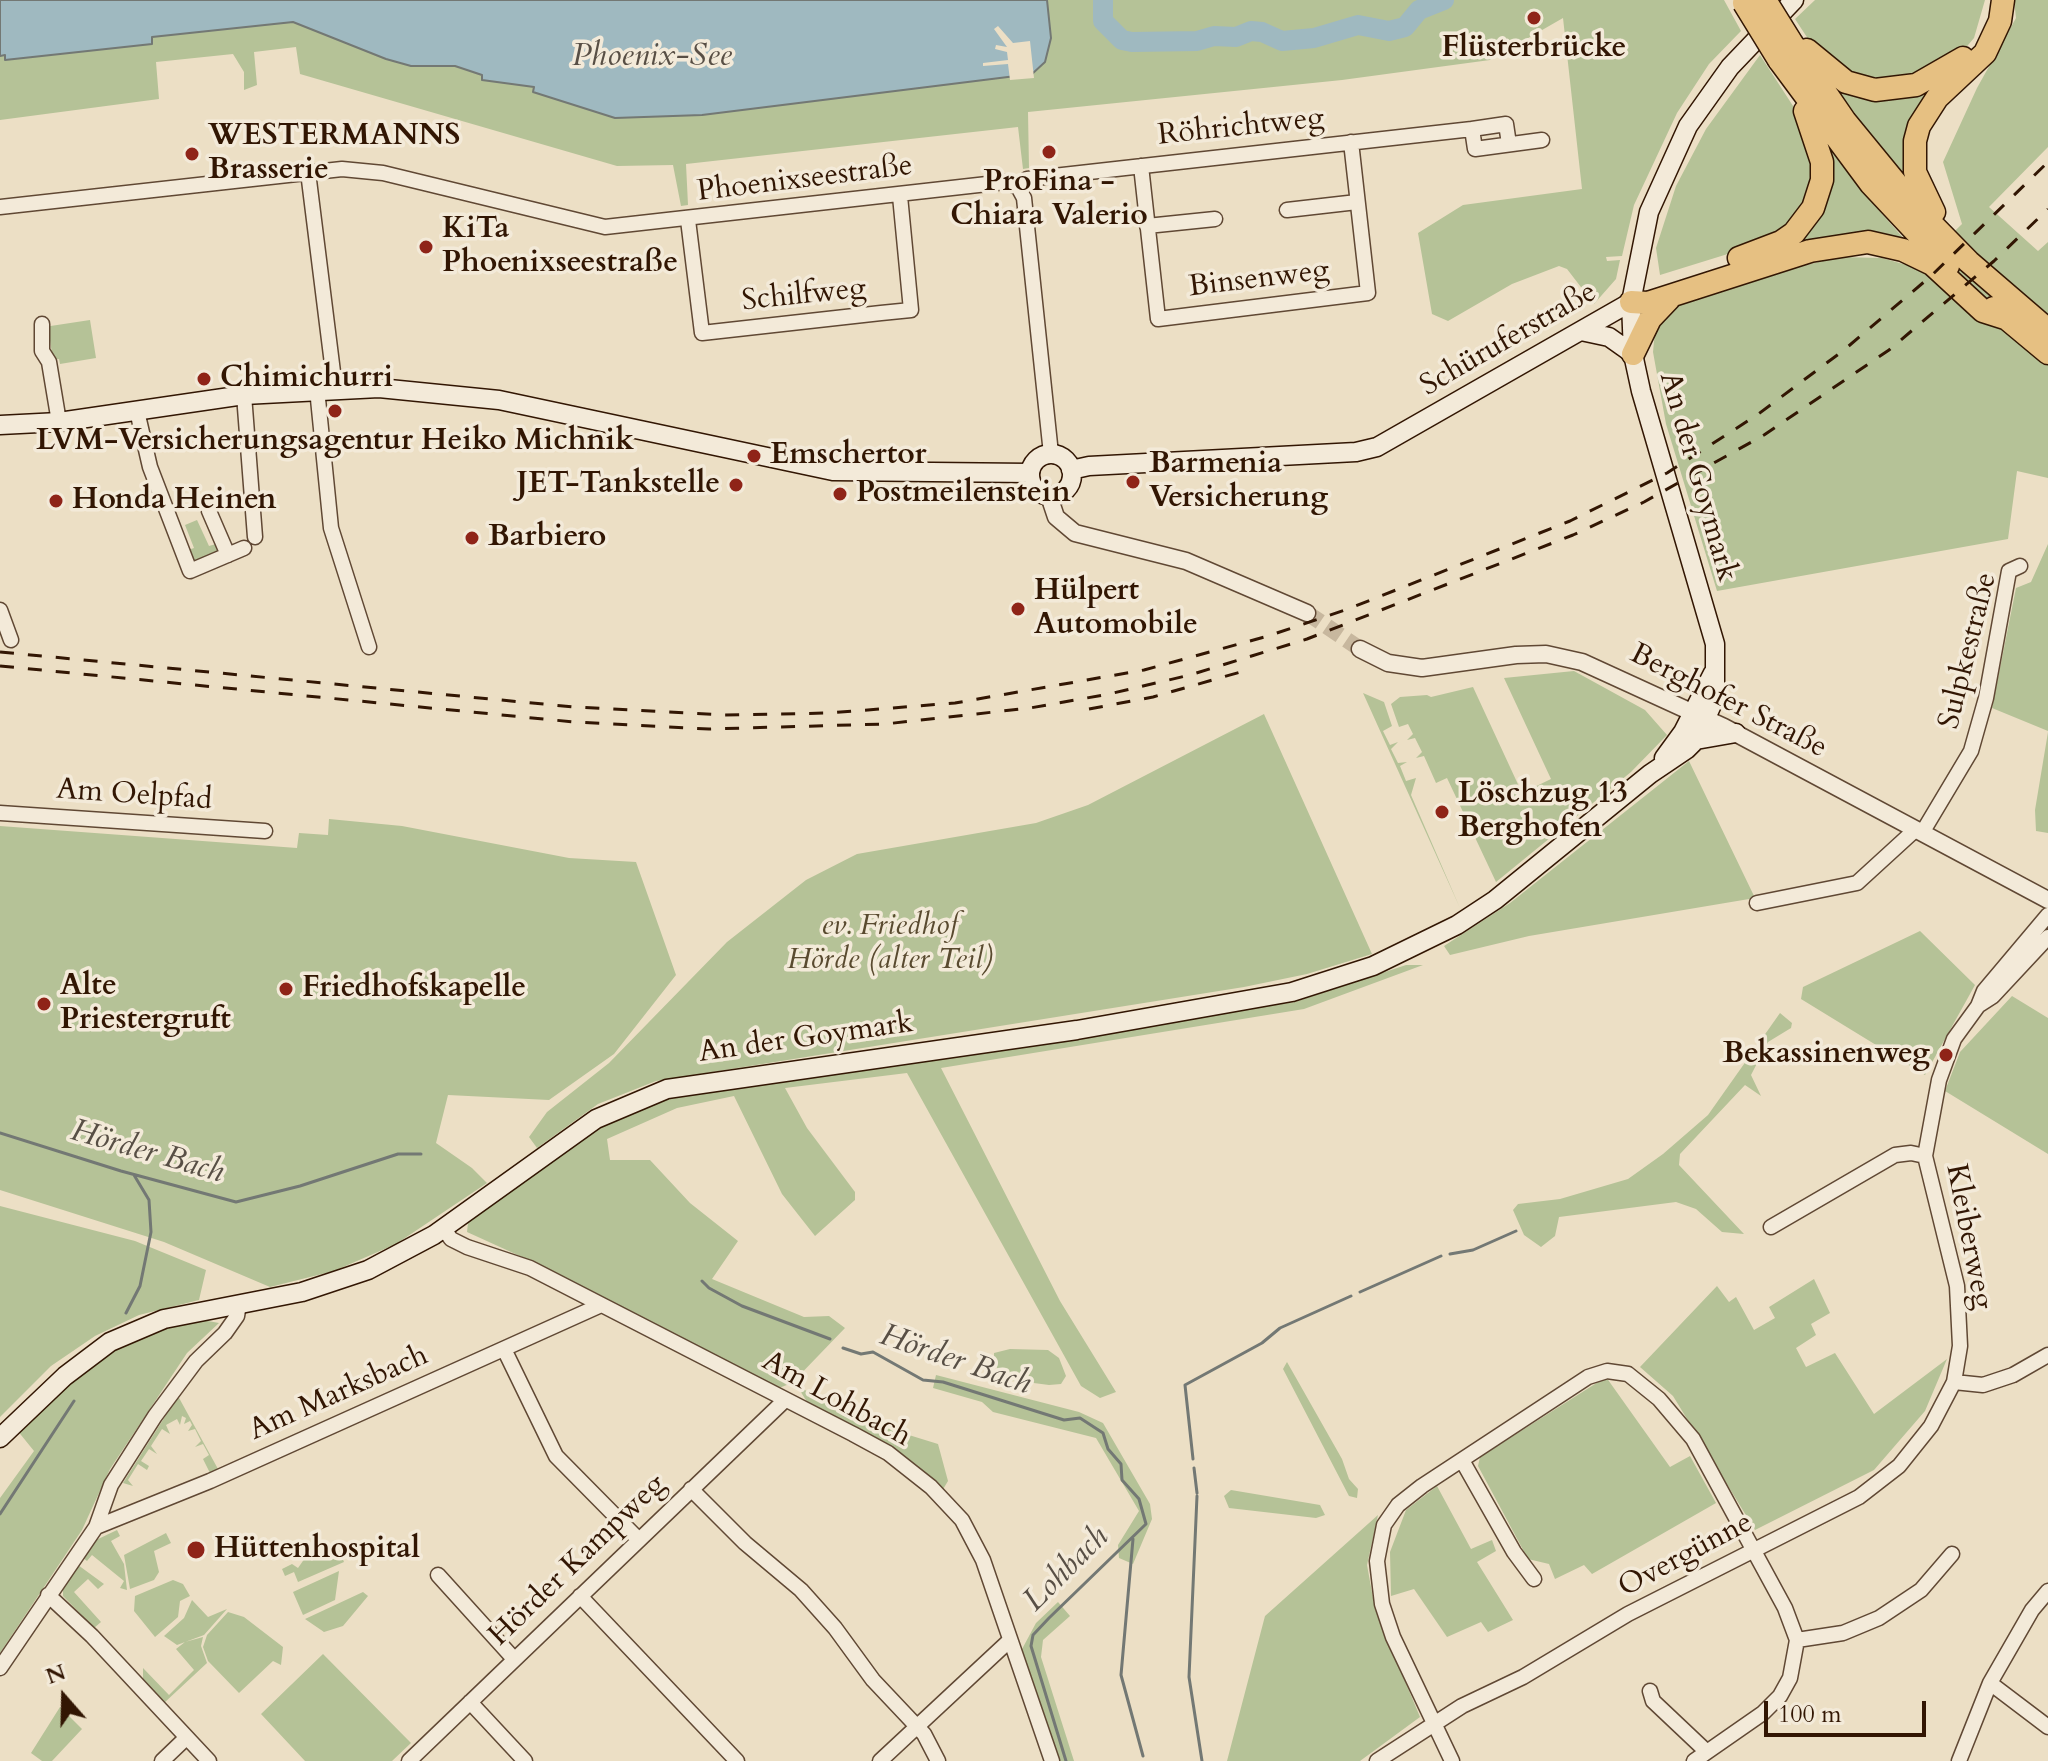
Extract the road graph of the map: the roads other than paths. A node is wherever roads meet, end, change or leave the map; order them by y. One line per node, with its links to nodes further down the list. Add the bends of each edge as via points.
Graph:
1 (1776, 0): 6 (highway)
2 (1794, 0): 21 (main road, Schüruferstraße, via 1730,67 1688,126 1649,212)
3 (1990, 0): 6 (highway, via 1981,35 1963,59 1934,77 1895,89 1846,82)
4 (2003, 0): 19 (highway, via 1985,53 1926,111 1915,141 1915,172 1922,193 1959,239)
5 (1750, 1): 6 (highway, bridge)
6 (1790, 48): 19 (highway, via 1872,156); 21 (highway, via 1818,141 1822,180 1813,208 1781,242 1653,288); 22 (highway, via 1896,213)
7 (1542, 140): 8 (street, Röhrichtweg, via 1509,144 1506,124)
8 (1351, 142): 9 (street, Röhrichtweg); 13 (street, Binsenweg)
9 (1141, 166): 11 (street, Röhrichtweg, via 1027,179); 18 (street, Binsenweg)
10 (308, 172): 14 (street, Phoenixseestraße); 17 (street, Phoenixseestraße, via 383,173 605,227); 28 (street)
11 (1018, 187): 12 (street, Phoenixseestraße, via 1005,182); 33 (street, via 1024,198)
12 (900, 196): 17 (street, Phoenixseestraße); 17 (street, Schilfweg, via 911,310 702,333)
13 (1357, 202): 15 (street); 18 (street, Binsenweg, via 1368,293 1158,319)
14 (0, 207)
15 (1287, 210)
16 (1215, 219): 18 (street)
17 (688, 220)
18 (1147, 226)
19 (1969, 262): 24 (highway)
20 (1670, 297): 21 (highway); 22 (highway, via 1810,251 1868,242 1932,264 1983,311); 27 (highway, via 1650,319)
21 (1631, 302): 25 (main road, Schüruferstraße); 27 (main road, An der Goymark)
22 (2005, 318): 26 (highway)
23 (42, 324): 31 (street, via 42,351 49,362)
24 (2048, 330)
25 (1581, 331): 27 (main road, via 1609,337); 34 (main road, Schüruferstraße, via 1377,447)
26 (2048, 353)
27 (1633, 354): 45 (main road, An der Goymark, via 1711,621 1716,667)
28 (326, 388): 29 (main road); 35 (main road, via 499,400 853,473); 43 (street, via 331,528)
29 (244, 395): 30 (main road); 38 (street, via 250,543)
30 (137, 411): 31 (main road); 38 (street, via 150,467 190,571)
31 (59, 422): 32 (main road)
32 (0, 425)
33 (1051, 454): 34 (main road, via 1064,458); 35 (main road, via 1035,462)
34 (1071, 470): 36 (main road, via 1067,488)
35 (1030, 473): 36 (main road, via 1033,486)
36 (1049, 496): 41 (street, via 1056,517 1075,533 1186,561)
37 (209, 511): 38 (street)
38 (228, 555)
39 (2020, 566): 51 (street, Sulpkestraße, via 2009,571 1974,743 1963,769)
40 (0, 610): 42 (street)
41 (1307, 613)
42 (11, 640)
43 (369, 647)
44 (1360, 649): 45 (street, Berghofer Straße, via 1388,663 1422,668 1516,655 1569,658)
45 (1699, 715): 46 (street, Berghofer Straße); 47 (main road, An der Goymark); 48 (main road, An der Goymark)
46 (1736, 733): 47 (main road); 51 (street, Berghofer Straße)
47 (1696, 740): 48 (main road, An der Goymark)
48 (1650, 774): 59 (main road, An der Goymark, via 1469,918 1404,953 1334,981 1077,1030 667,1089 578,1130)
49 (0, 813): 50 (street, Am Oelpfad)
50 (265, 831)
51 (1918, 832): 52 (street, Berghofer Straße); 53 (street, Sulpkestraße, via 1857,883)
52 (2048, 900)
53 (1757, 903)
54 (2048, 915): 56 (street, Kleiberweg, via 1984,991)
55 (2048, 937): 56 (street, Kleiberweg)
56 (1978, 1006): 57 (street, Kleiberweg, via 1945,1057)
57 (1925, 1156): 58 (street, via 1895,1155); 62 (street, Kleiberweg, via 1957,1286)
58 (1771, 1227)
59 (444, 1229): 60 (main road, An der Goymark, via 344,1279); 61 (street, Am Lohbach, via 467,1247 530,1268)
60 (239, 1304): 67 (main road, An der Goymark, via 164,1319 110,1342); 70 (street, via 225,1333 196,1361 140,1439 111,1485)
61 (601, 1305): 63 (street, Am Marksbach); 66 (street, Am Lohbach)
62 (1960, 1346): 65 (street, Overgünne)
63 (504, 1349): 70 (street, Am Marksbach); 71 (street, via 556,1456)
64 (2048, 1355): 65 (street, via 1983,1385)
65 (1954, 1382): 72 (street, Overgünne, via 1931,1426 1882,1482)
66 (785, 1400): 69 (street, Hörder Kampweg); 79 (street, Am Lohbach, via 888,1453 962,1520 983,1560)
67 (0, 1438)
68 (1463, 1462): 72 (street, via 1588,1377 1607,1371 1628,1374 1659,1399 1693,1439); 75 (street); 86 (street, via 1398,1505 1384,1525 1377,1561 1393,1637)
69 (691, 1489): 71 (street, Hörder Kampweg); 88 (street, via 801,1590)
70 (96, 1527): 77 (street)
71 (639, 1540): 78 (street, Hörder Kampweg)
72 (1752, 1550): 80 (street); 86 (street, Overgünne)
73 (1952, 1554): 80 (street, via 1921,1590 1879,1618 1843,1633)
74 (438, 1575): 81 (street)
75 (1534, 1579)
76 (2048, 1591): 83 (street)
77 (48, 1595): 82 (street); 89 (street)
78 (580, 1596): 81 (street, Hörder Kampweg); 95 (street)
79 (1010, 1640): 88 (street); 98 (street, Am Lohbach)
80 (1797, 1640): 90 (street, via 1790,1678 1780,1696)
81 (514, 1659): 85 (street, Hörder Kampweg)
82 (0, 1668)
83 (1990, 1683): 87 (street); 102 (street)
84 (1650, 1691): 90 (street, via 1653,1701)
85 (470, 1702): 93 (street, Hörder Kampweg); 94 (street)
86 (1434, 1722): 99 (street, Overgünne); 100 (street)
87 (2048, 1727)
88 (916, 1728): 96 (street); 97 (street)
89 (186, 1738): 91 (street); 92 (street)
90 (1707, 1752): 101 (street)
91 (162, 1761)
92 (209, 1761)
93 (409, 1761)
94 (525, 1761)
95 (737, 1761)
96 (880, 1761)
97 (938, 1761)
98 (1052, 1761)
99 (1377, 1761)
100 (1452, 1761)
101 (1694, 1761)
102 (1959, 1761)

